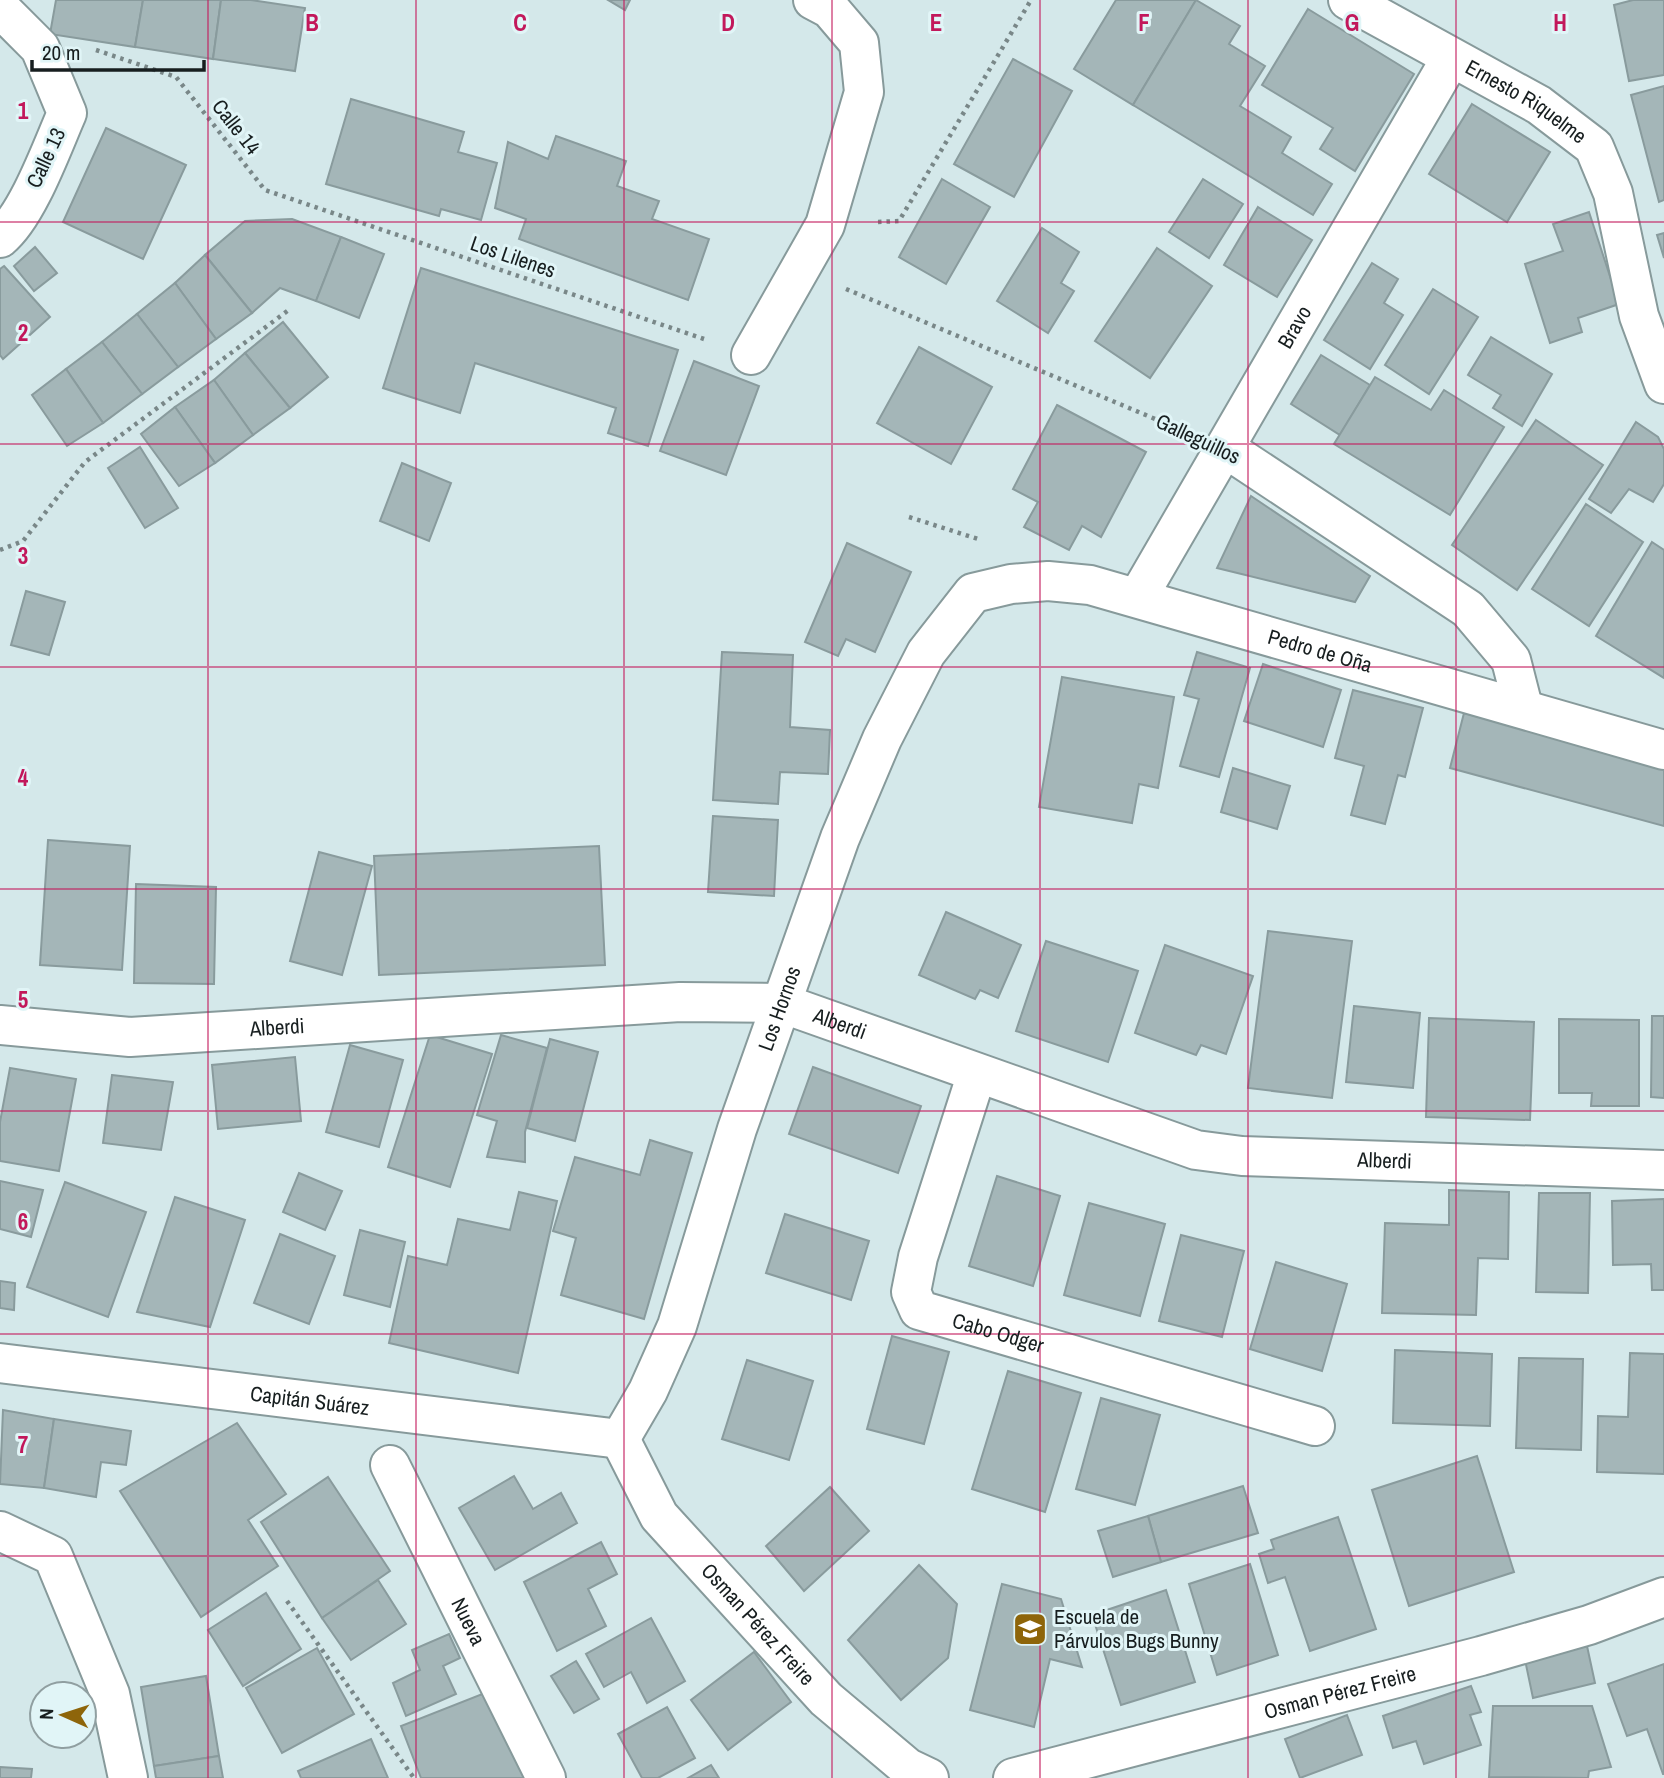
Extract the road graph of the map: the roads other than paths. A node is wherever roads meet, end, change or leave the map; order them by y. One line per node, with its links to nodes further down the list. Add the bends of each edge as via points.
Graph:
1 (813, 0): 6 (street, via 830,9 859,43 864,92 819,237)
2 (1348, 0): 4 (street, Ernesto Riquelme)
3 (0, 8): 5 (street, Calle 13, via 40,48 67,113 37,181)
4 (1451, 58): 7 (street, Ernesto Riquelme, via 1539,105 1594,147 1613,193 1639,316); 8 (street, Bravo)
5 (0, 238)
6 (751, 355)
7 (1664, 384)
8 (1225, 448): 10 (street, Bravo); 11 (street, Galleguillos, via 1468,609 1511,660)
9 (973, 593): 10 (street, Pedro de Oña, via 1048,581); 13 (street, Los Hornos, via 926,653 882,740 840,838)
10 (1138, 597): 11 (street, Pedro de Oña)
11 (1523, 707): 12 (street, Pedro de Oña)
12 (1664, 750)
13 (781, 1003): 14 (street, Alberdi, via 680,1002 130,1037); 15 (street, Alberdi); 19 (street, Los Hornos, via 677,1326)
14 (0, 1025)
15 (977, 1073): 16 (street, Alberdi, via 1196,1150 1242,1156); 18 (street, Cabo Odger, via 918,1257 911,1292 919,1310)
16 (1664, 1170)
17 (0, 1363): 19 (street, Capitán Suárez)
18 (1315, 1426)
19 (620, 1439): 25 (street, Osman Pérez Freire, via 659,1516 826,1699 908,1768)
20 (390, 1465): 24 (street, Nueva)
21 (0, 1531): 23 (street, via 53,1556 110,1694)
22 (1664, 1597): 26 (street, Osman Pérez Freire, via 1589,1625 1481,1656)
23 (128, 1778)
24 (546, 1778)
25 (929, 1778)
26 (1013, 1778)

